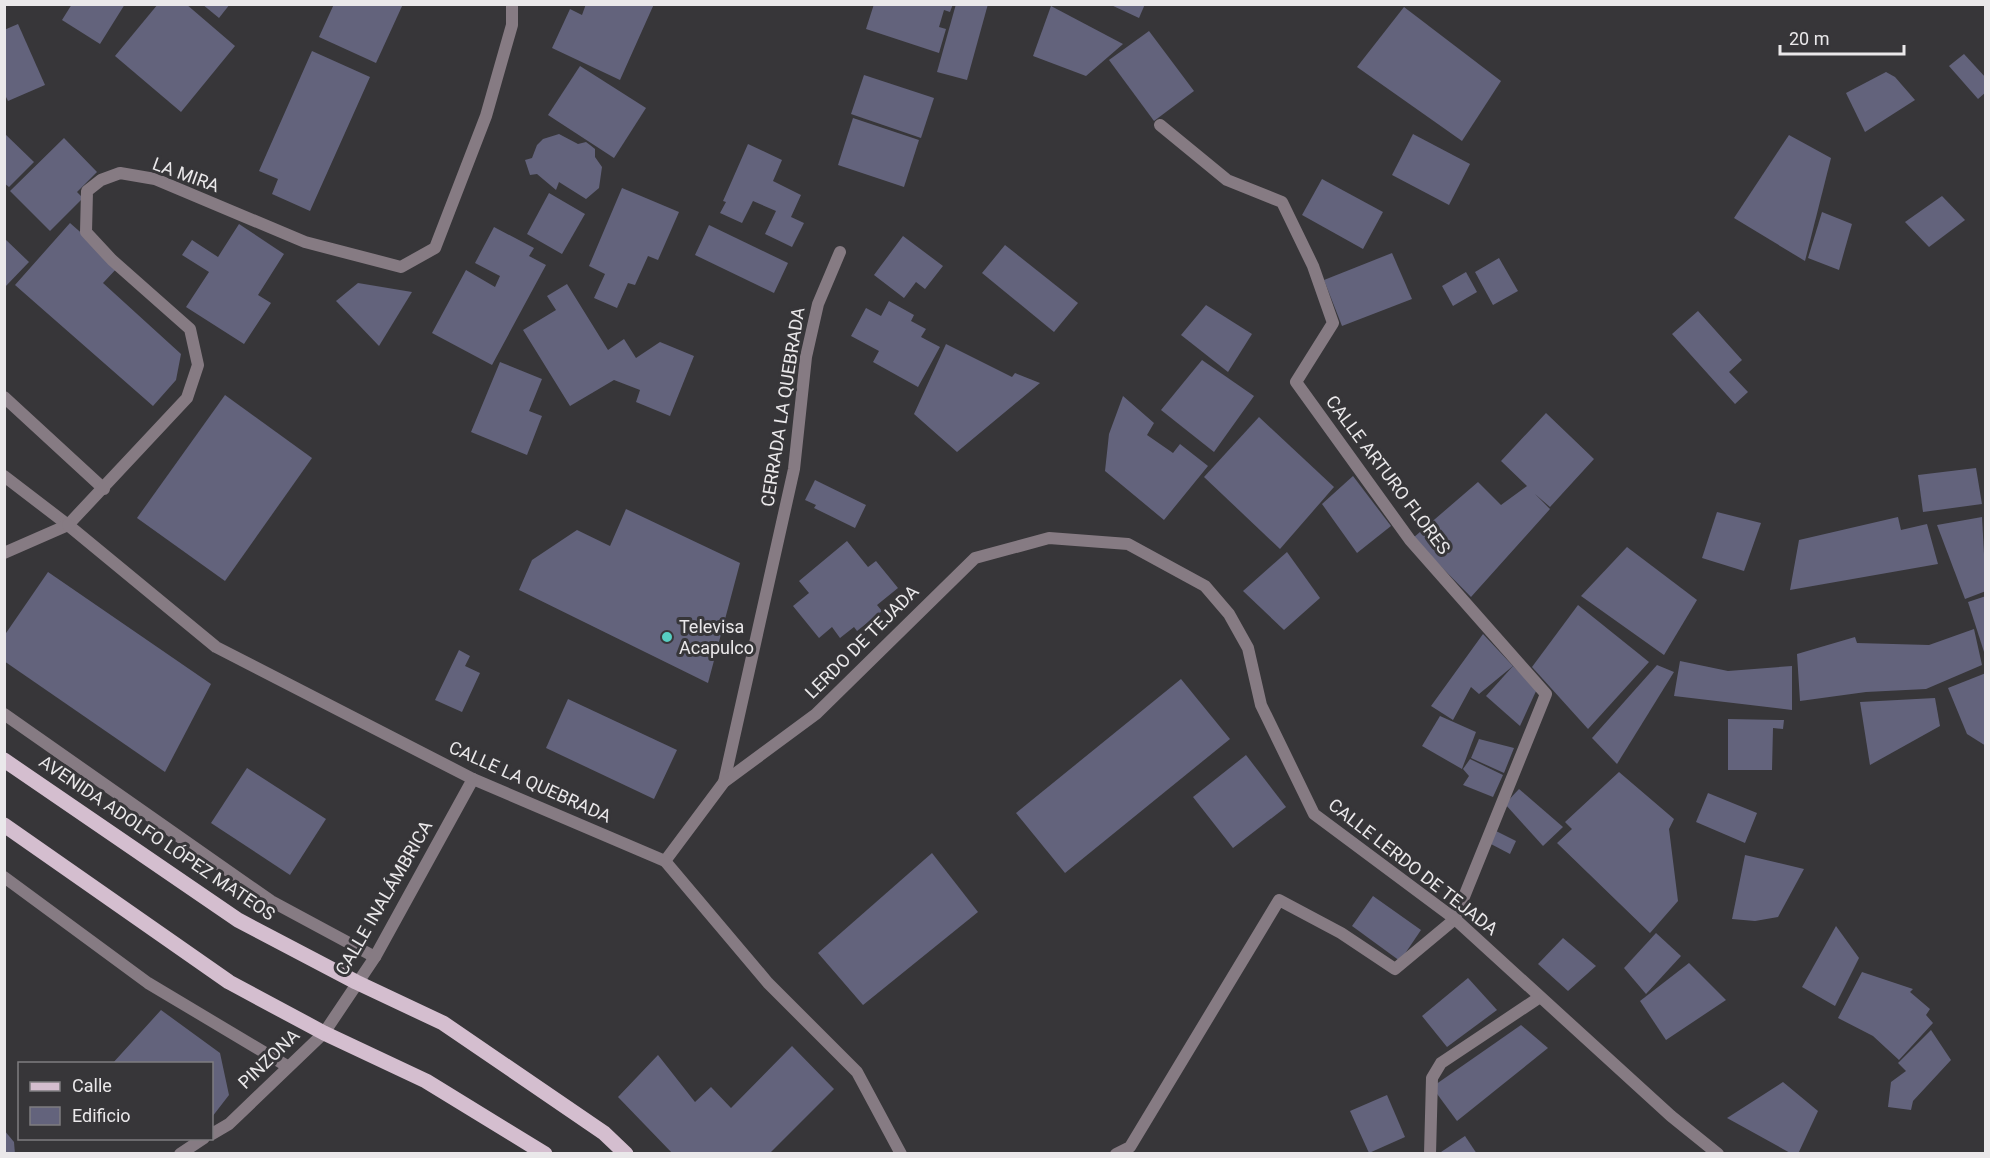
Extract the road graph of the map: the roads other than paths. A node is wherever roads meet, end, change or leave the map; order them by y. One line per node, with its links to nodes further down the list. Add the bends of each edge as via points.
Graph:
1 (512, 4): 6 (street, LA MIRA, via 512,25 486,116 435,248 401,267 305,242 155,179 120,173 87,191 86,231 112,260 190,329 198,365 187,398)
2 (1161, 124): 17 (street, CALLE ARTURO FLORES, via 1227,180 1282,202 1313,266 1333,323 1296,382 1410,540 1546,694)
3 (840, 252): 13 (street, CERRADA LA QUEBRADA, via 818,304 806,357 794,469)
4 (4, 397): 6 (street)
5 (4, 476): 7 (street, CALLE LA QUEBRADA)
6 (104, 489): 7 (street, LA MIRA)
7 (68, 525): 9 (street); 12 (street, CALLE LA QUEBRADA, via 216,647)
8 (1128, 544): 13 (street, LERDO DE TEJADA, via 1049,538 975,558 816,714); 17 (street, CALLE LERDO DE TEJADA, via 1205,586 1229,614 1248,648 1261,705 1314,814)
9 (4, 553)
10 (4, 714): 18 (street, via 271,901)
11 (4, 760): 19 (main road, AVENIDA ADOLFO LÓPEZ MATEOS, via 238,920)
12 (473, 779): 15 (street, CALLE LA QUEBRADA); 18 (street, CALLE INALÁMBRICA)
13 (724, 782): 15 (street, LERDO DE TEJADA)
14 (4, 825): 21 (main road, via 229,982)
15 (665, 861): 28 (street, CALLE LA QUEBRADA, via 768,982 857,1072)
16 (4, 876): 22 (street, via 148,983)
17 (1455, 920): 20 (street, CALLE LERDO DE TEJADA); 29 (street, via 1395,969 1341,933 1279,900 1131,1147)
18 (375, 957): 19 (street, CALLE INALÁMBRICA)
19 (356, 982): 21 (street, CALLE INALÁMBRICA); 27 (main road, AVENIDA ADOLFO LÓPEZ MATEOS, via 443,1023 604,1133)
20 (1540, 997): 30 (street, via 1441,1063 1432,1078); 31 (street, CALLE LERDO DE TEJADA)
21 (324, 1033): 22 (street, PINZONA); 26 (main road, via 426,1081)
22 (287, 1066): 23 (street, PINZONA, via 229,1124)
23 (213, 1133)
24 (201, 1140): 25 (street)
25 (180, 1154)
26 (545, 1154)
27 (626, 1154)
28 (901, 1154)
29 (1116, 1154)
30 (1430, 1154)
31 (1718, 1154)

